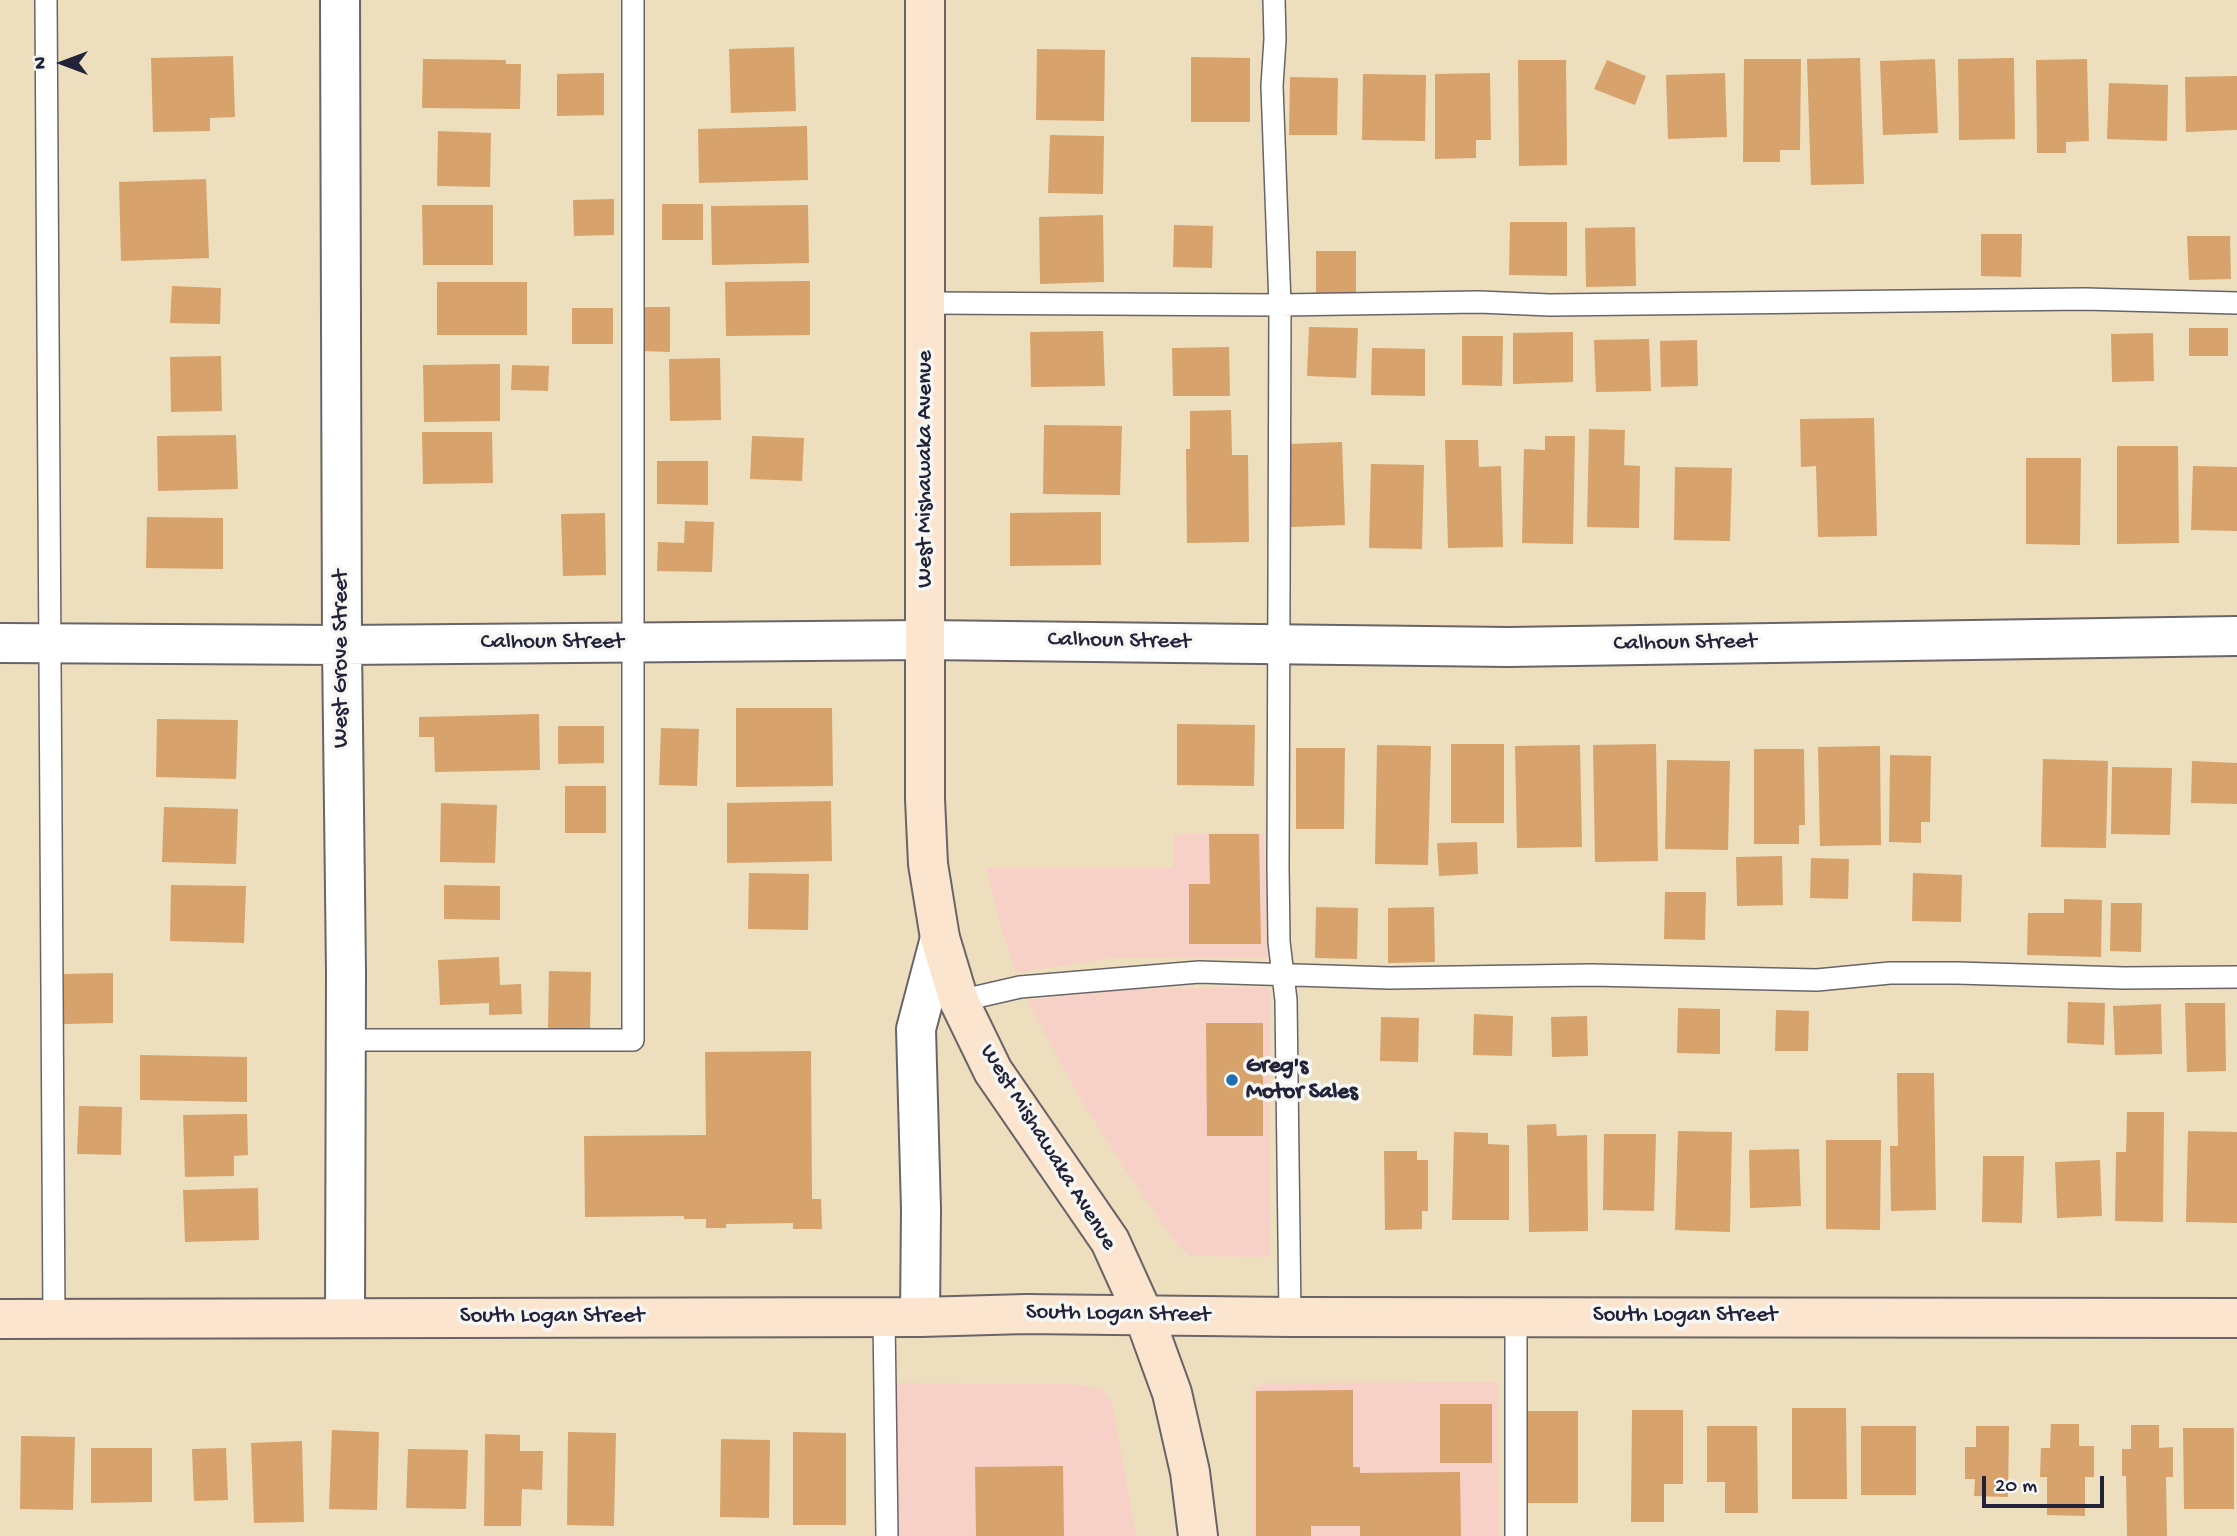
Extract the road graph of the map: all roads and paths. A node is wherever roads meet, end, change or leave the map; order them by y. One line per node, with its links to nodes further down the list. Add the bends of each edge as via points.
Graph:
1 (46, 0): 12 (lane)
2 (340, 0): 15 (street, West Grove Street)
3 (633, 0): 13 (lane)
4 (925, 0): 6 (street, West Mishawaka Avenue)
5 (1273, 0): 8 (lane)
6 (927, 303): 8 (lane); 10 (street, West Mishawaka Avenue)
7 (2237, 303): 8 (lane, via 2085,299)
8 (1280, 305): 14 (lane)
9 (2237, 636): 14 (street, Calhoun Street, via 1508,647)
10 (925, 640): 13 (street, Calhoun Street); 14 (street, Calhoun Street); 16 (street, West Mishawaka Avenue, via 927,851)
11 (0, 643): 12 (street, Calhoun Street)
12 (51, 643): 15 (street, Calhoun Street); 28 (lane)
13 (632, 643): 15 (street, Calhoun Street); 20 (lane, via 633,1040)
14 (1279, 644): 17 (lane, via 1278,866)
15 (342, 645): 20 (street, West Grove Street)
16 (940, 938): 19 (street, West Mishawaka Avenue); 24 (street, West Mishawaka Avenue, via 916,1029 921,1209)
17 (1283, 974): 18 (lane, via 1817,980 1916,973); 19 (lane, via 1172,974 1020,987); 25 (lane)
18 (2237, 977)
19 (959, 1001): 22 (street, West Mishawaka Avenue, via 993,1070 1110,1241)
20 (346, 1040): 23 (street, West Grove Street)
21 (1516, 1315): 25 (street, South Logan Street); 26 (street, South Logan Street); 31 (lane)
22 (1143, 1316): 24 (street, South Logan Street); 25 (street, South Logan Street); 30 (street, West Mishawaka Avenue, via 1172,1393 1190,1472)
23 (345, 1317): 24 (street, South Logan Street); 28 (street, South Logan Street)
24 (902, 1317): 29 (lane)
25 (1290, 1317)
26 (2237, 1318)
27 (0, 1319): 28 (street, South Logan Street)
28 (54, 1319)
29 (887, 1536)
30 (1198, 1536)
31 (1516, 1536)

